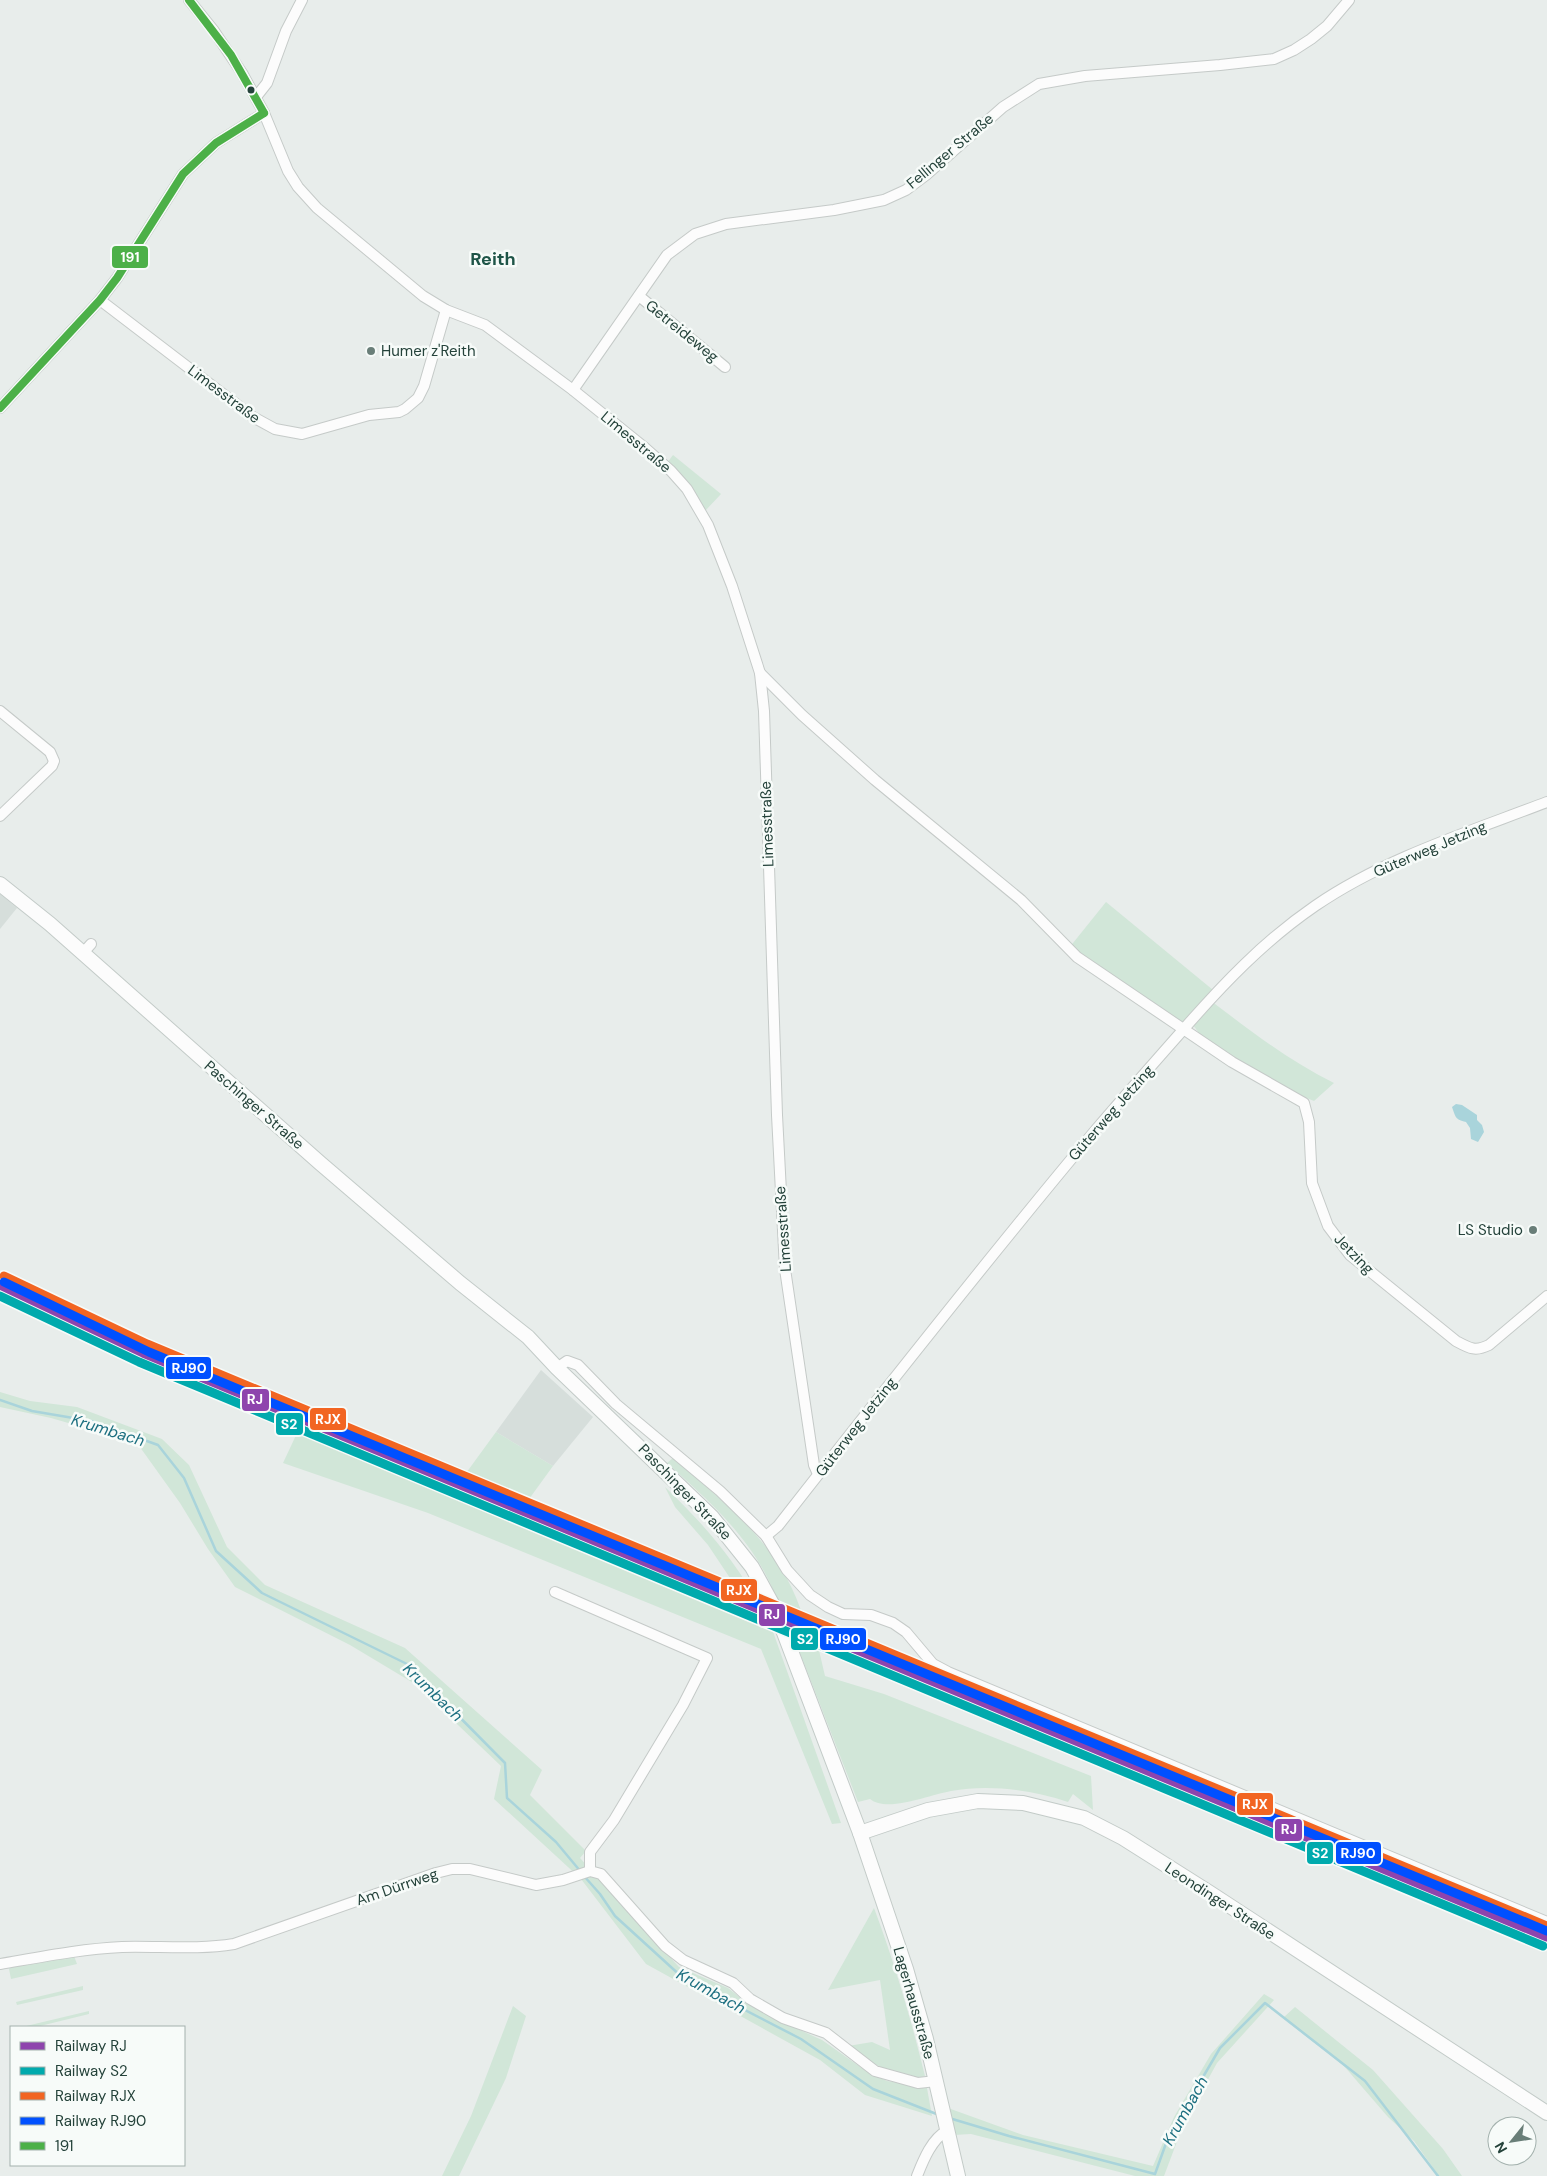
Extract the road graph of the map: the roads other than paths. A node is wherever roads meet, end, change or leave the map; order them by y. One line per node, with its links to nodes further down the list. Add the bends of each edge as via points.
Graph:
1 (189, 0): 4 (street, Limesstraße)
2 (302, 0): 4 (street, via 286,31 267,83)
3 (1349, 0): 6 (street, Fellinger Straße, via 1312,39 1274,59 1086,76 1039,84 1002,107 906,190 866,205 726,224 704,230 686,239 667,255)
4 (256, 97): 5 (street, Limesstraße)
5 (264, 113): 7 (street, via 216,143 183,174 133,255); 8 (street, Limesstraße, via 288,171 305,197 423,296)
6 (639, 296): 9 (street, Getreideweg); 10 (street, Fellinger Straße)
7 (100, 300): 8 (street, Limesstraße, via 253,417 293,434 399,412 414,404 424,386); 11 (street)
8 (446, 310): 10 (street, Limesstraße, via 485,325)
9 (725, 367)
10 (574, 390): 12 (street, Limesstraße, via 666,467 695,501 726,570)
11 (0, 408)
12 (760, 673): 19 (street, via 875,780 1021,900 1077,957); 22 (street, Limesstraße, via 785,1269 814,1465)
13 (0, 711): 15 (street, via 50,752 54,761)
14 (1547, 802): 19 (street, Güterweg Jetzing, via 1403,858 1317,904 1249,958)
15 (0, 816)
16 (0, 873): 18 (street, Paschinger Straße)
17 (0, 884): 18 (street, Paschinger Straße)
18 (50, 924): 21 (street, Paschinger Straße, via 87,948 166,1029 460,1283 522,1344)
19 (1183, 1030): 20 (street, Jetzing, via 1304,1103 1309,1122 1312,1182 1328,1226 1350,1255 1456,1341 1471,1350 1480,1350); 22 (street, Güterweg Jetzing, via 1122,1098 995,1252)
20 (1547, 1296)
21 (557, 1368): 23 (street, via 567,1361 578,1365 616,1404 720,1492); 25 (street, Paschinger Straße, via 712,1517 752,1567 781,1624)
22 (818, 1474): 23 (street, Güterweg Jetzing, via 778,1526)
23 (766, 1536): 27 (street, via 787,1570 814,1598 843,1614 872,1615 894,1623 940,1668)
24 (555, 1592): 26 (street, via 707,1658 679,1713 614,1820 590,1852)
25 (860, 1834): 29 (street, Lagerhausstraße, via 906,1969); 30 (street, Leondinger Straße, via 928,1810 978,1801 1023,1803 1084,1818 1123,1838 1202,1888)
26 (590, 1870): 28 (street, Am Dürrweg, via 550,1884 536,1885 470,1869 452,1869 234,1944 93,1949); 29 (street, via 601,1874 665,1946 683,1960 733,1983 750,1999 783,2018 826,2033 875,2071 918,2083)
27 (1547, 1922)
28 (0, 1964)
29 (936, 2081): 31 (street, Lagerhausstraße)
30 (1547, 2113)
31 (944, 2119): 32 (street, via 940,2135); 33 (street, Lagerhausstraße)
32 (917, 2176)
33 (958, 2176)

